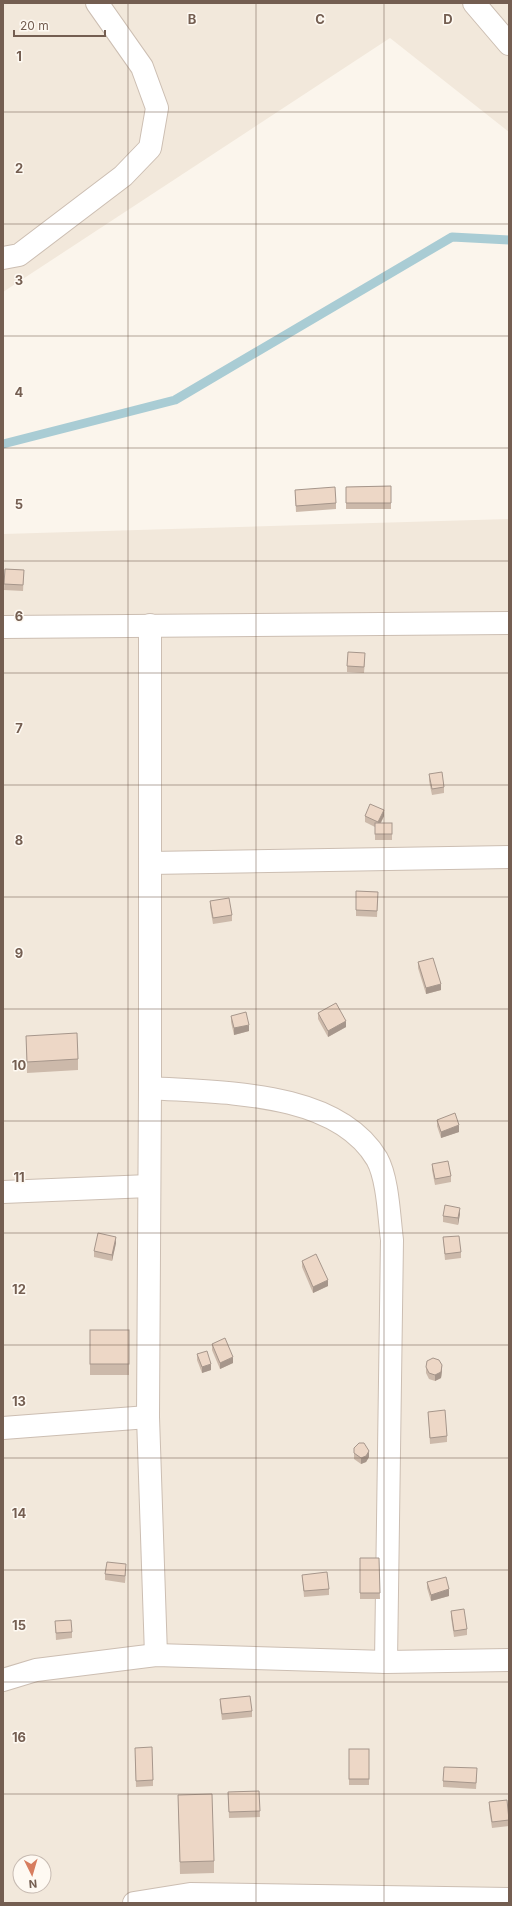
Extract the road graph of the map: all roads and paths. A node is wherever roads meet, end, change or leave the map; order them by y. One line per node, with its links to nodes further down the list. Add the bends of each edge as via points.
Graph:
1 (97, 3): 4 (street, via 142,67 157,108 150,148 123,176 20,255)
2 (474, 3): 3 (street)
3 (509, 44)
4 (3, 258)
5 (509, 623): 6 (street)
6 (150, 625): 7 (street); 9 (street)
7 (3, 627)
8 (509, 857): 9 (street)
9 (150, 863): 10 (street)
10 (150, 1088): 11 (street); 17 (street, via 249,1095 294,1104 328,1116 359,1137 377,1160 386,1188 392,1240)
11 (149, 1186): 12 (street); 13 (street)
12 (3, 1192)
13 (148, 1417): 14 (street); 15 (street)
14 (3, 1428)
15 (156, 1654): 17 (street); 18 (street, via 36,1670)
16 (509, 1660): 17 (street)
17 (386, 1662)
18 (3, 1680)
19 (509, 1899): 20 (street, via 190,1894)
20 (134, 1903)

